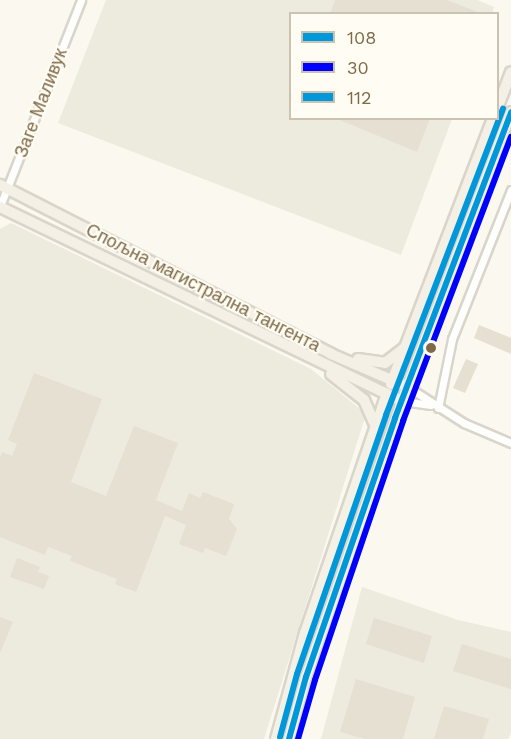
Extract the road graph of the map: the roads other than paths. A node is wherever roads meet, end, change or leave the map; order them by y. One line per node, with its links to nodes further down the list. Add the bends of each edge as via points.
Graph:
1 (81, 0): 6 (street, Заге Маливук)
2 (511, 72): 3 (highway)
3 (499, 103)
4 (511, 112): 13 (highway)
5 (492, 120): 9 (highway)
6 (4, 187): 8 (street, Заге Маливук); 10 (highway, Спољна магистрална тангента)
7 (511, 190): 16 (street, via 452,339)
8 (0, 207): 11 (highway, Спољна магистрална тангента)
9 (405, 346): 10 (highway, via 392,360 379,364); 12 (highway)
10 (332, 354): 12 (highway, Спољна магистрална тангента)
11 (309, 357): 14 (highway, Спољна магистрална тангента); 17 (highway, via 364,400)
12 (393, 380): 13 (highway, Спољна магистрална тангента); 14 (highway)
13 (408, 387): 15 (highway); 16 (street)
14 (387, 394): 15 (highway, Спољна магистрална тангента); 17 (main road)
15 (402, 401): 16 (street); 20 (main road, via 306,677)
16 (434, 406): 18 (street)
17 (375, 425): 19 (main road, via 305,633)
18 (511, 443)
19 (276, 739)
20 (289, 739)

